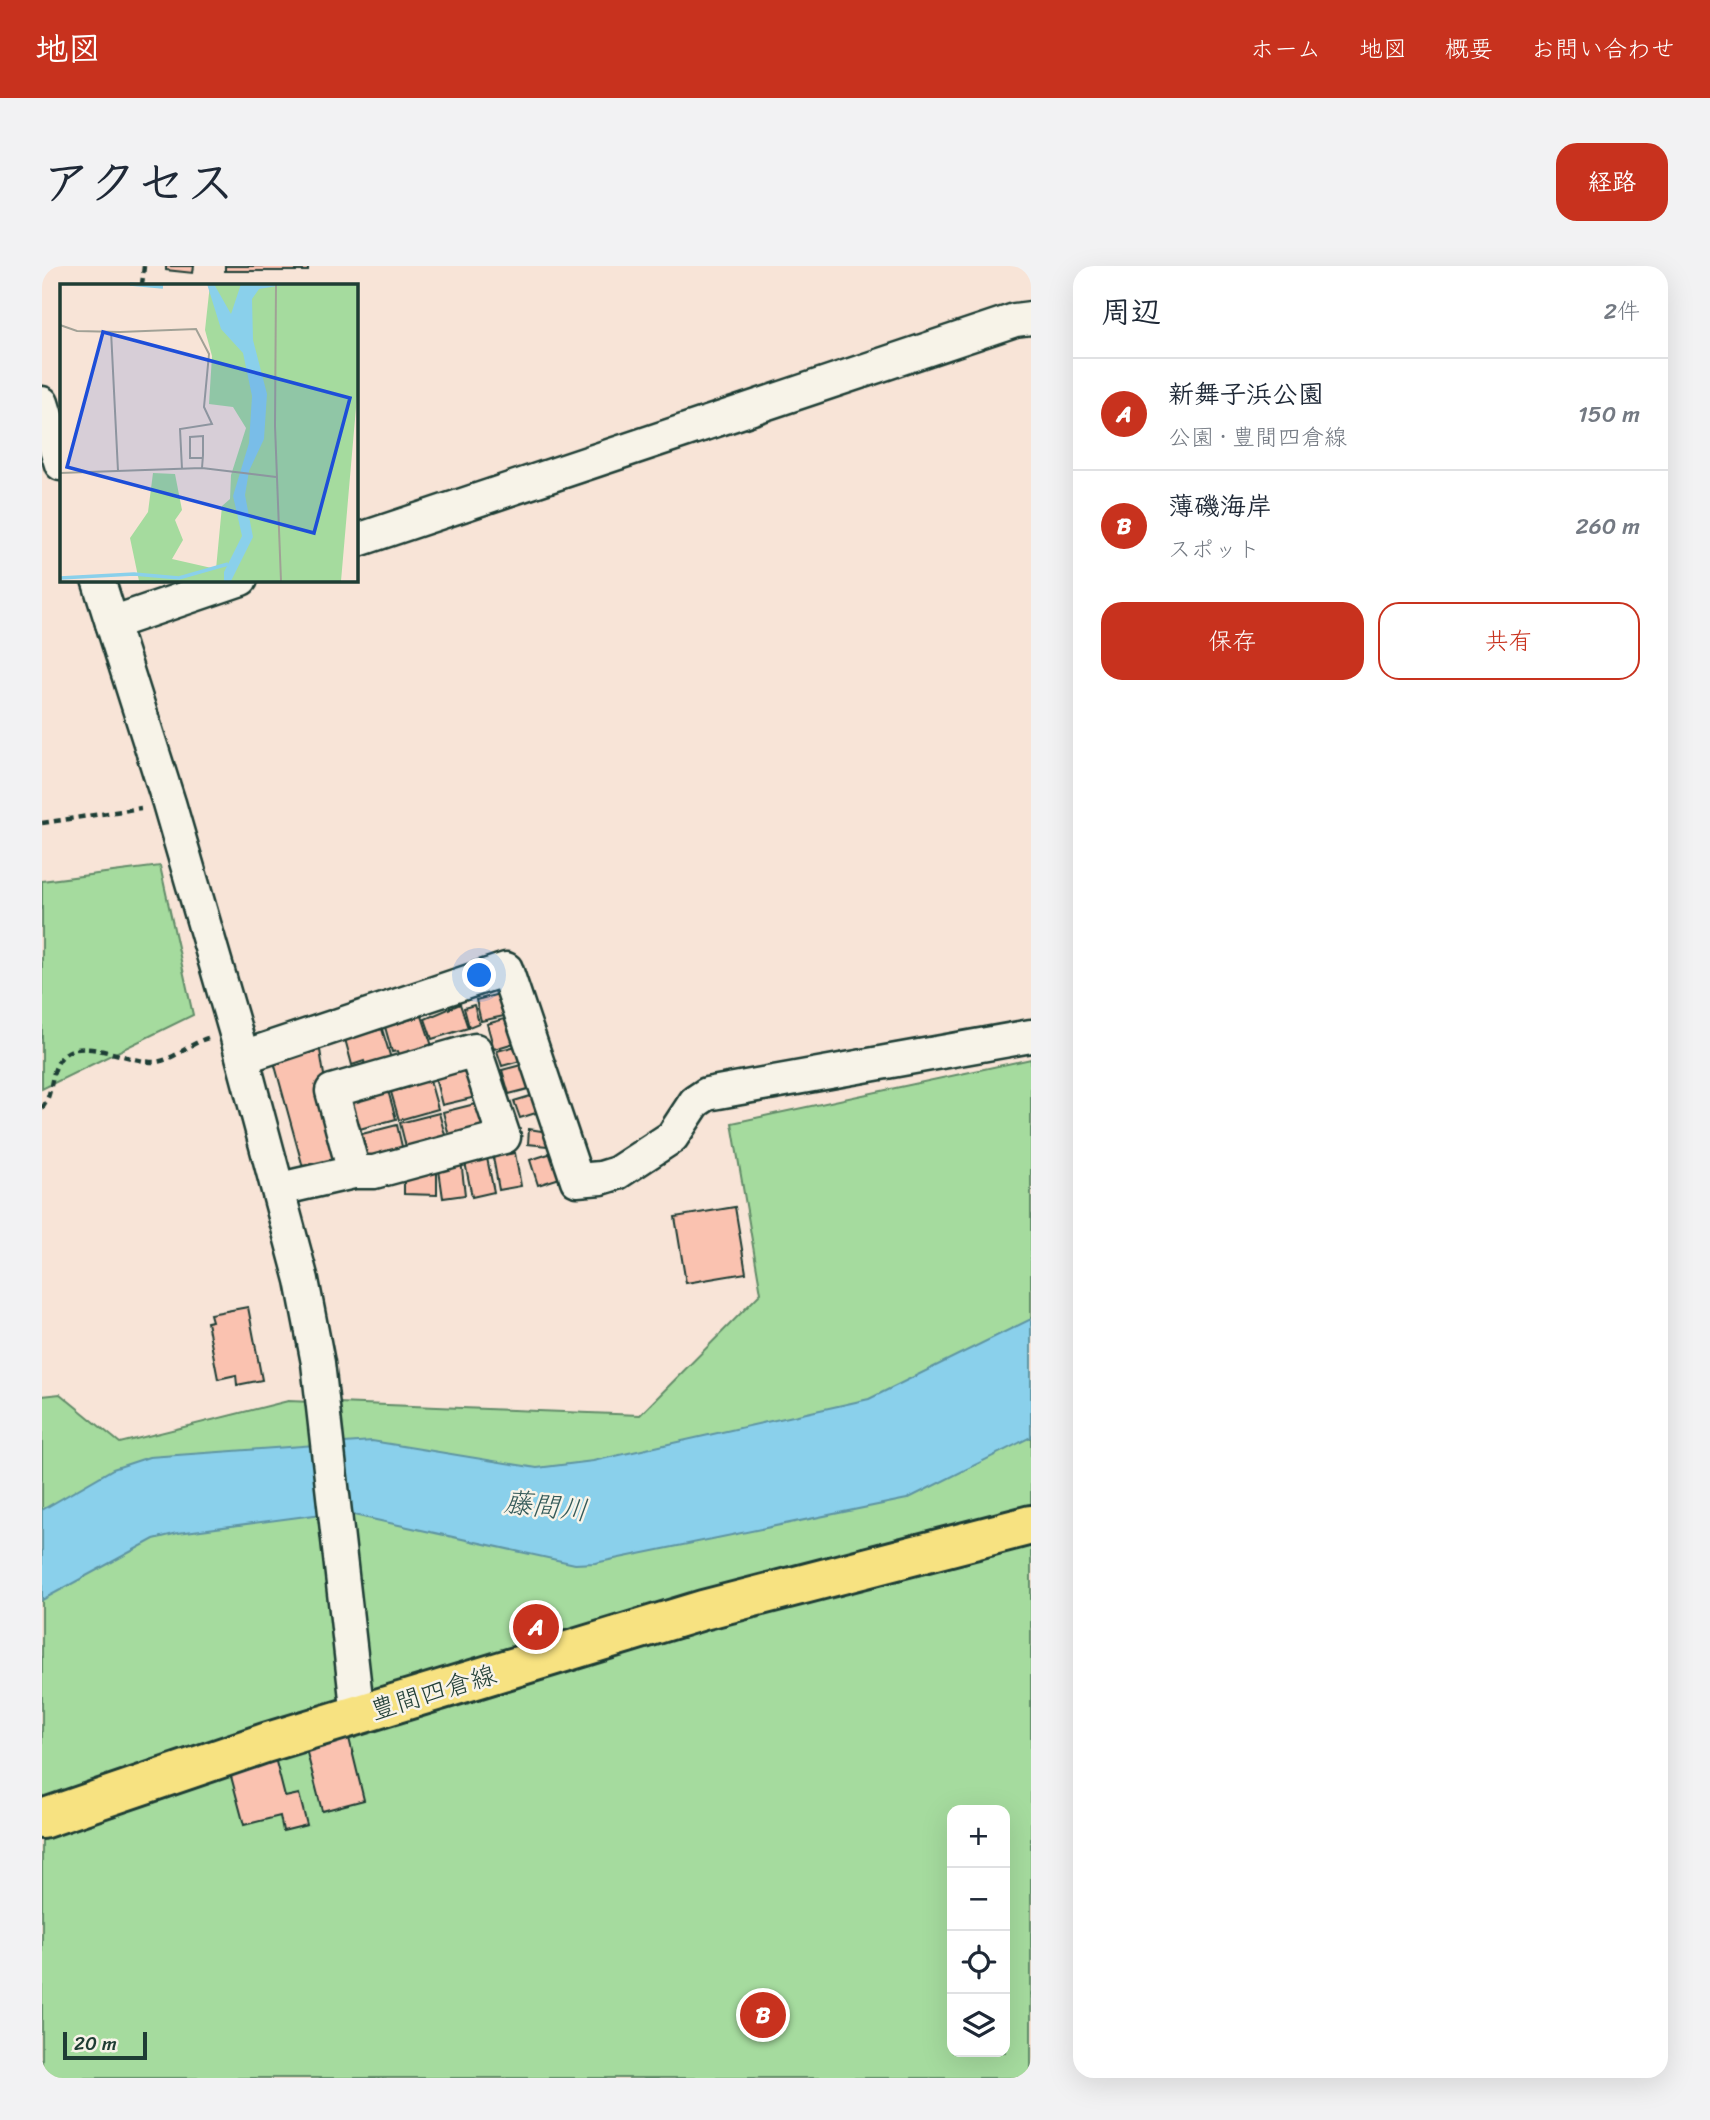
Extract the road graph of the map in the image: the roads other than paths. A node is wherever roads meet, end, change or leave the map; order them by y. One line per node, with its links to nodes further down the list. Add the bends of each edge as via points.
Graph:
1 (1031, 318): 4 (street)
2 (42, 403): 3 (street)
3 (60, 461)
4 (357, 540)
5 (99, 581): 7 (street)
6 (235, 581): 7 (street)
7 (112, 623): 9 (street)
8 (1031, 1036): 9 (street, via 707,1094 695,1102 672,1137 617,1173 578,1180 506,969)
9 (239, 1043): 11 (street)
10 (354, 1172): 10 (street, via 374,1172 505,1137 475,1050 332,1091); 11 (street)
11 (280, 1189): 13 (street, via 318,1363)
12 (1031, 1525): 13 (main road, 豊間四倉線, via 703,1610)
13 (358, 1716): 14 (main road, 豊間四倉線)
14 (42, 1819)

